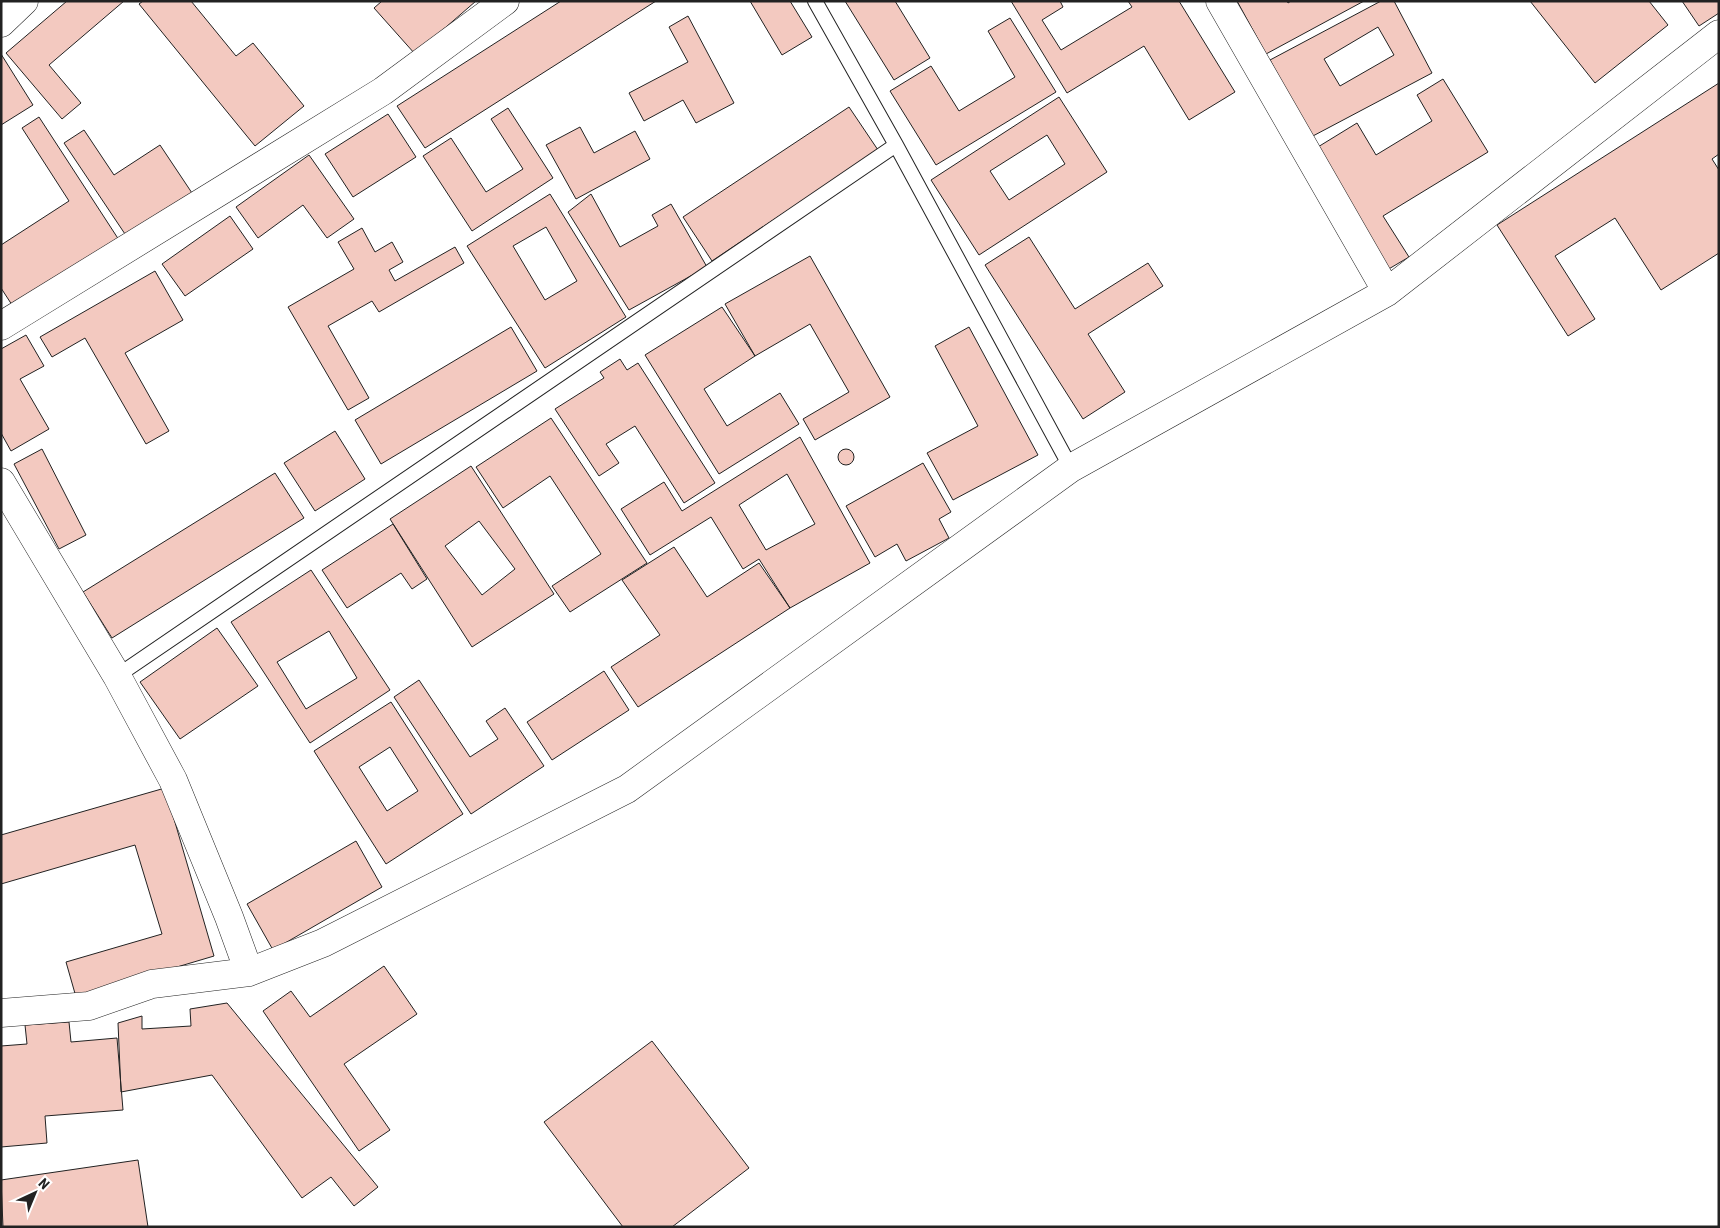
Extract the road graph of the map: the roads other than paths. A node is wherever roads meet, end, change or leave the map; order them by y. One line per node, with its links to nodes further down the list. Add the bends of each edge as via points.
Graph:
1 (24, 1): 5 (street)
2 (505, 1): 9 (street, via 383,91)
3 (815, 1): 7 (lane)
4 (1220, 1): 8 (street)
5 (1, 23)
6 (1719, 34): 8 (street)
7 (896, 145): 10 (lane); 12 (lane)
8 (1387, 292): 10 (street)
9 (1, 326)
10 (1071, 468): 13 (street, via 627,789 324,943)
11 (1, 482): 12 (street)
12 (117, 676): 13 (street, via 173,780)
13 (249, 972): 14 (street, via 152,984 89,1006)
14 (1, 1013)

